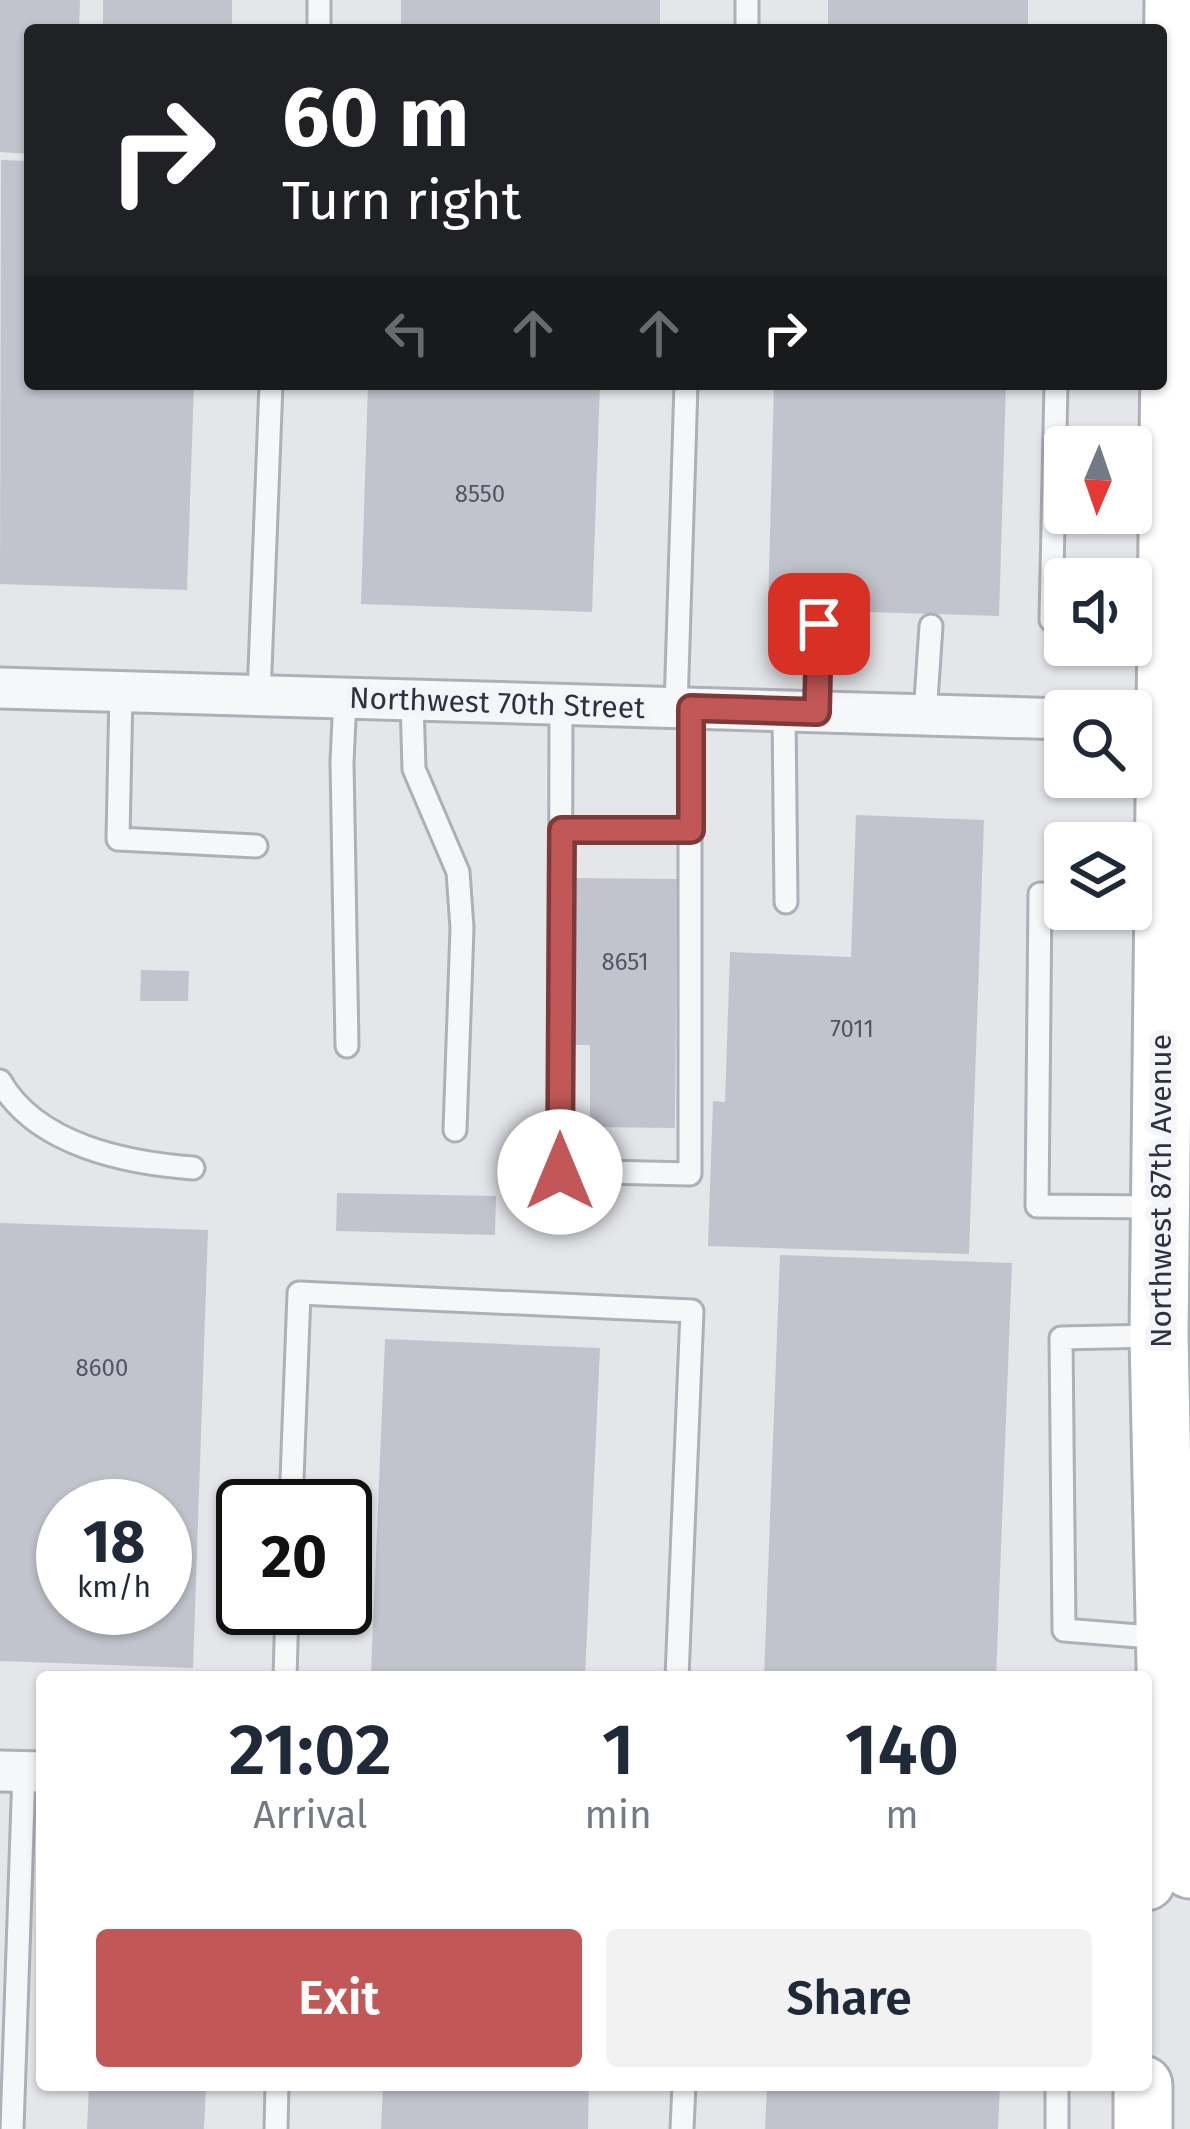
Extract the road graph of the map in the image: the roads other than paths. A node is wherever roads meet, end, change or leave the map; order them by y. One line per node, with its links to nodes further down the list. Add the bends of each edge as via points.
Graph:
1 (1174, 0): 2 (main road, Northwest 87th Avenue)
2 (1167, 231)
3 (271, 390): 13 (lane)
4 (686, 390): 17 (lane)
5 (1056, 390): 7 (lane)
6 (1161, 390): 11 (main road, Northwest 87th Avenue)
7 (1057, 426)
8 (819, 624): 18 (lane)
9 (931, 626): 19 (lane)
10 (0, 688): 12 (street, Northwest 70th Street)
11 (1149, 690)
12 (121, 692): 13 (street, Northwest 70th Street); 24 (lane, via 118,838)
13 (259, 696): 14 (street, Northwest 70th Street)
14 (346, 698): 15 (street, Northwest 70th Street); 27 (lane)
15 (412, 700): 16 (street, Northwest 70th Street); 29 (lane, via 414,769 458,872)
16 (561, 704): 17 (street, Northwest 70th Street); 22 (lane)
17 (683, 708): 18 (street, Northwest 70th Street); 23 (lane)
18 (800, 711): 19 (street, Northwest 70th Street); 26 (lane)
19 (925, 715): 20 (street, Northwest 70th Street)
20 (1044, 718)
21 (1151, 798): 31 (main road, Northwest 87th Avenue)
22 (562, 830): 23 (lane); 23 (lane, via 560,1172 690,1174)
23 (691, 830)
24 (256, 846)
25 (1044, 894): 31 (lane, via 1037,1206)
26 (785, 902)
27 (347, 1046)
28 (0, 1081): 30 (lane, via 42,1124 92,1150)
29 (454, 1130)
30 (193, 1168)
31 (1161, 1207): 32 (main road, Northwest 87th Avenue)
32 (1160, 1336): 35 (main road, Northwest 87th Avenue); 35 (lane, via 1061,1338 1064,1630)
33 (292, 1479): 37 (lane, via 298,1293 692,1311)
34 (286, 1635): 36 (lane)
35 (1164, 1638): 39 (main road, Northwest 87th Avenue)
36 (285, 1671)
37 (677, 1671)
38 (22, 1771): 46 (lane)
39 (1157, 1806): 40 (main road, Northwest 87th Avenue); 41 (main road, Northwest 87th Avenue)
40 (1152, 1840)
41 (1190, 1869)
42 (277, 2091): 47 (lane)
43 (684, 2091): 48 (lane)
44 (1057, 2091): 49 (lane)
45 (1143, 2091): 50 (main road)
46 (12, 2129)
47 (276, 2129)
48 (682, 2129)
49 (1057, 2129)
50 (1143, 2129)

